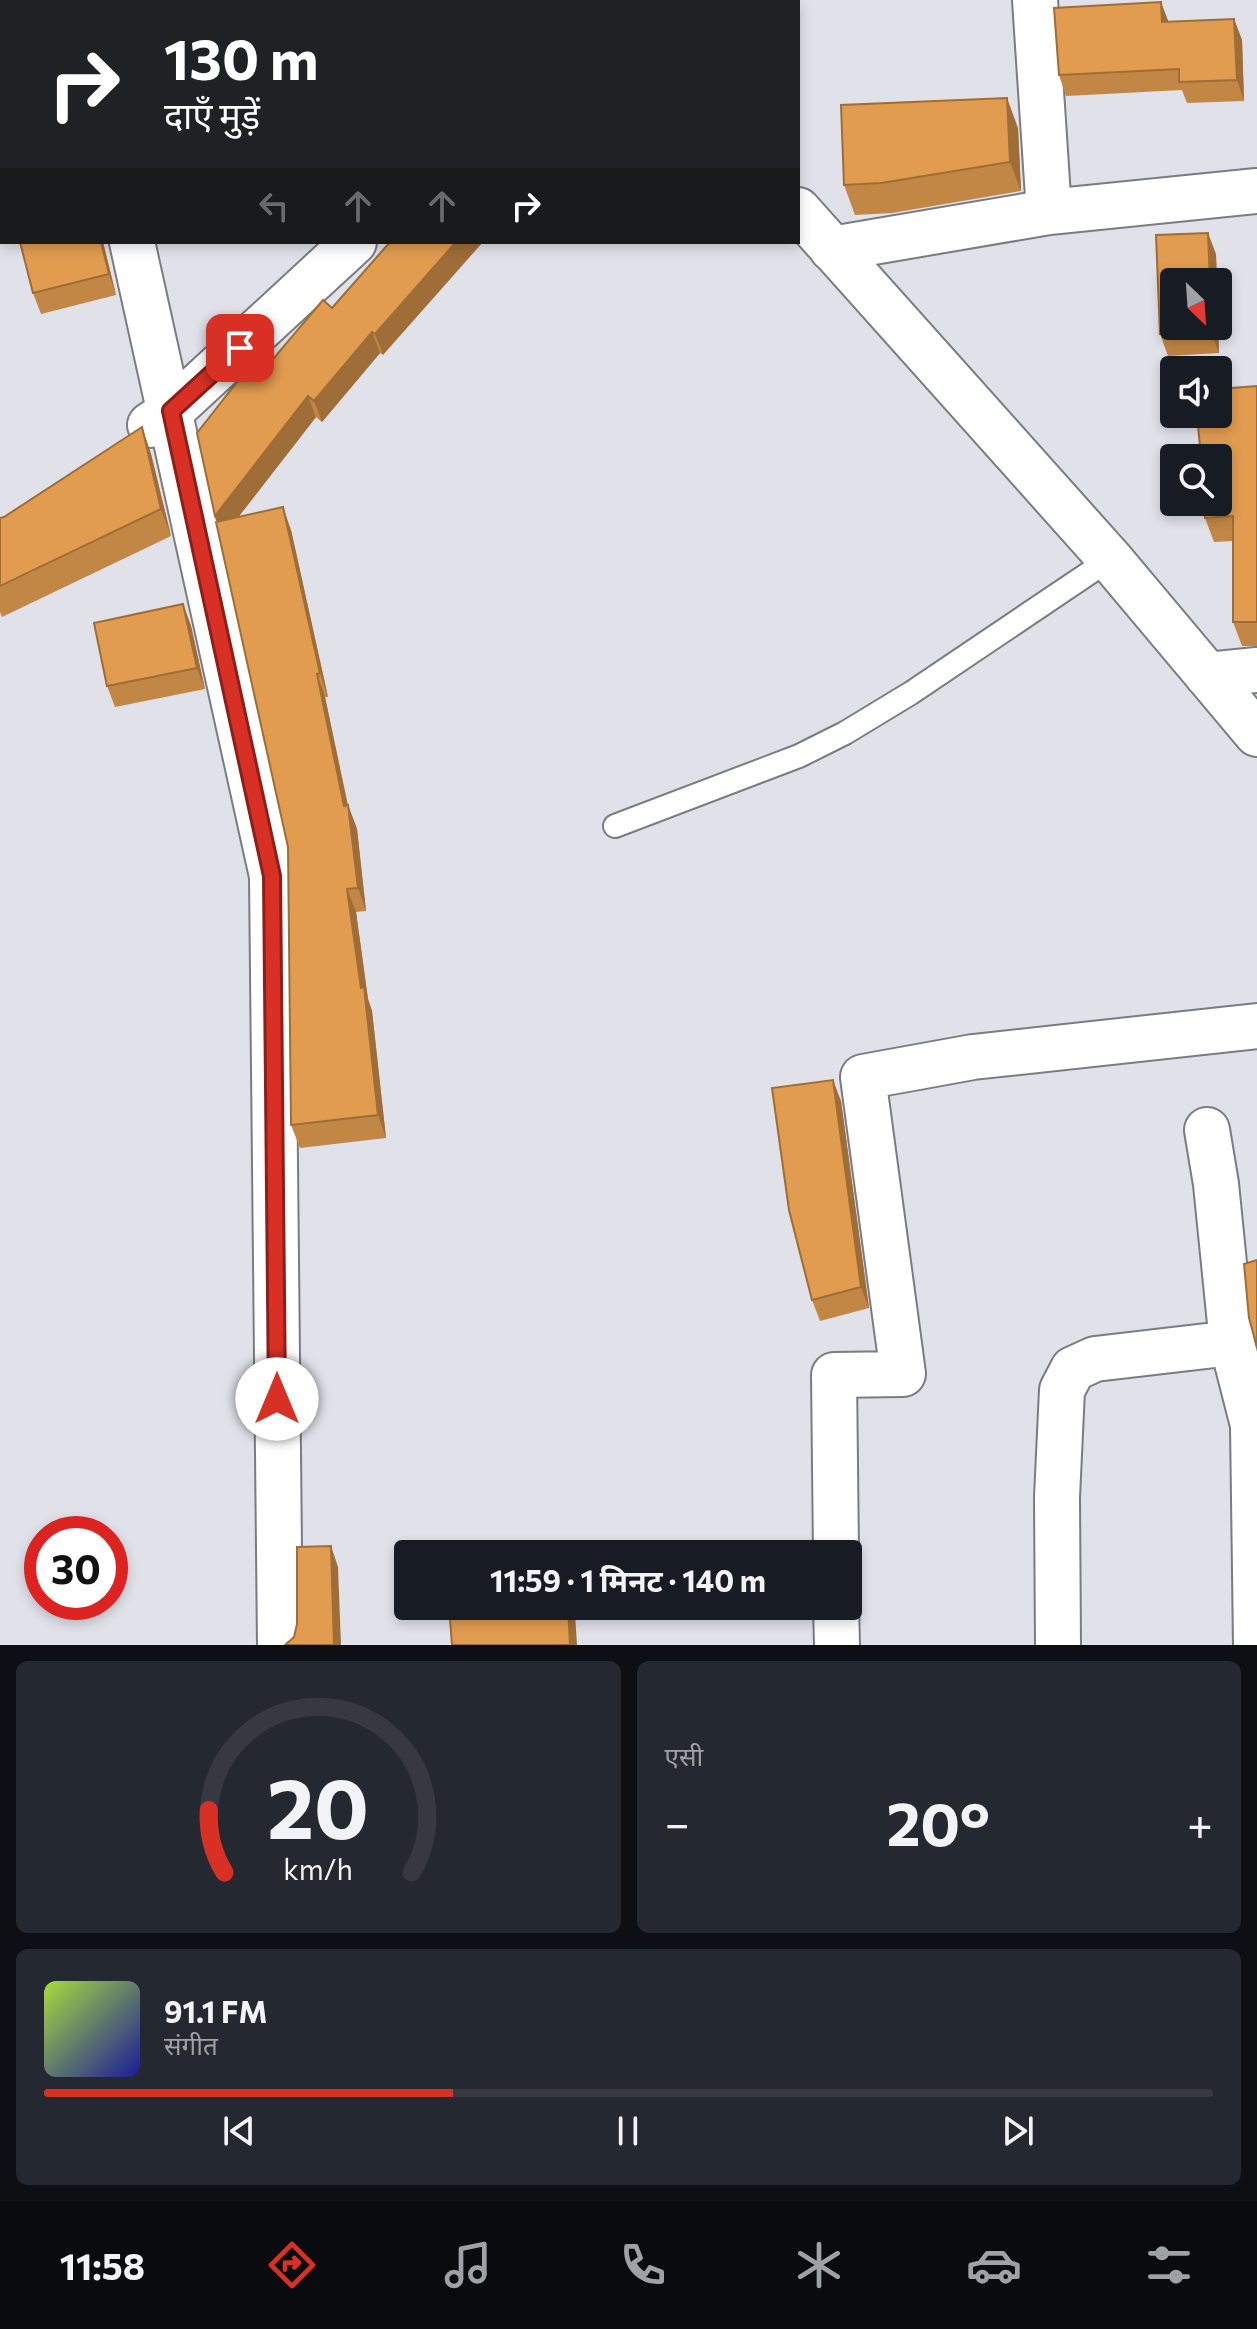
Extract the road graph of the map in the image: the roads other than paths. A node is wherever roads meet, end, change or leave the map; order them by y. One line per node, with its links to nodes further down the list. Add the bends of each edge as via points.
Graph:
1 (1035, 0): 4 (street)
2 (1257, 191): 4 (street)
3 (800, 212): 7 (street)
4 (1049, 212): 7 (street)
5 (132, 244): 8 (street)
6 (352, 244): 8 (street)
7 (832, 249): 10 (street)
8 (171, 411): 9 (street); 21 (street, via 272,876)
9 (118, 445)
10 (1110, 559): 12 (street); 14 (lane, via 845,733 799,756)
11 (1257, 670): 12 (street)
12 (1207, 675): 13 (street)
13 (1257, 734)
14 (615, 826)
15 (1257, 1026): 19 (street, via 973,1057 863,1077 903,1374 834,1375)
16 (1207, 1130): 17 (street)
17 (1232, 1343): 18 (street); 23 (street, via 1095,1359 1073,1369 1062,1390)
18 (1255, 1424): 24 (street)
19 (836, 1540)
20 (836, 1620): 22 (street)
21 (280, 1645)
22 (837, 1645)
23 (1058, 1645)
24 (1256, 1645)

